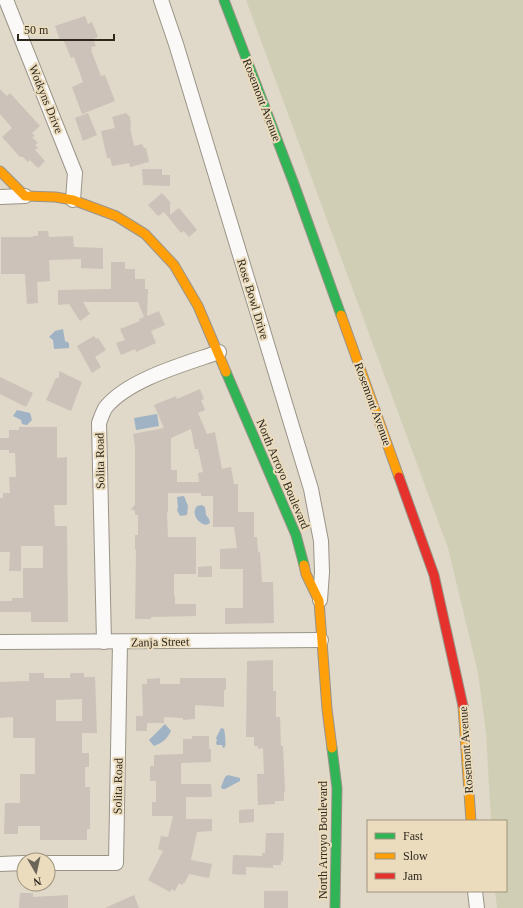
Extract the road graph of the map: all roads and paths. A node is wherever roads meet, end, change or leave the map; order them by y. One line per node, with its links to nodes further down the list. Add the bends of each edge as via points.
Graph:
1 (6, 0): 7 (street, Wotkyns Drive, via 75,173)
2 (161, 0): 9 (street, Rose Bowl Drive, via 311,489 321,541)
3 (224, 0): 14 (street, Rosemont Avenue, via 299,199 434,575 464,711)
4 (0, 172): 5 (street)
5 (25, 196): 6 (street); 7 (street, North Arroyo Boulevard)
6 (0, 197)
7 (73, 200): 8 (street, North Arroyo Boulevard, via 116,216 145,234 170,260 198,306)
8 (218, 352): 9 (street, North Arroyo Boulevard, via 296,535 306,574); 12 (street, Solita Road, via 147,379 120,394 106,408 99,424)
9 (320, 601): 10 (street, North Arroyo Boulevard)
10 (321, 640): 13 (street, Zanja Street); 19 (street, North Arroyo Boulevard, via 337,788)
11 (0, 642): 12 (street, Zanja Street)
12 (104, 642): 13 (street, Zanja Street)
13 (120, 642): 15 (street, Solita Road, via 116,863)
14 (471, 820)
15 (56, 863)
16 (0, 864): 17 (street)
17 (16, 864)
18 (475, 892): 20 (street)
19 (335, 908)
20 (477, 908)

